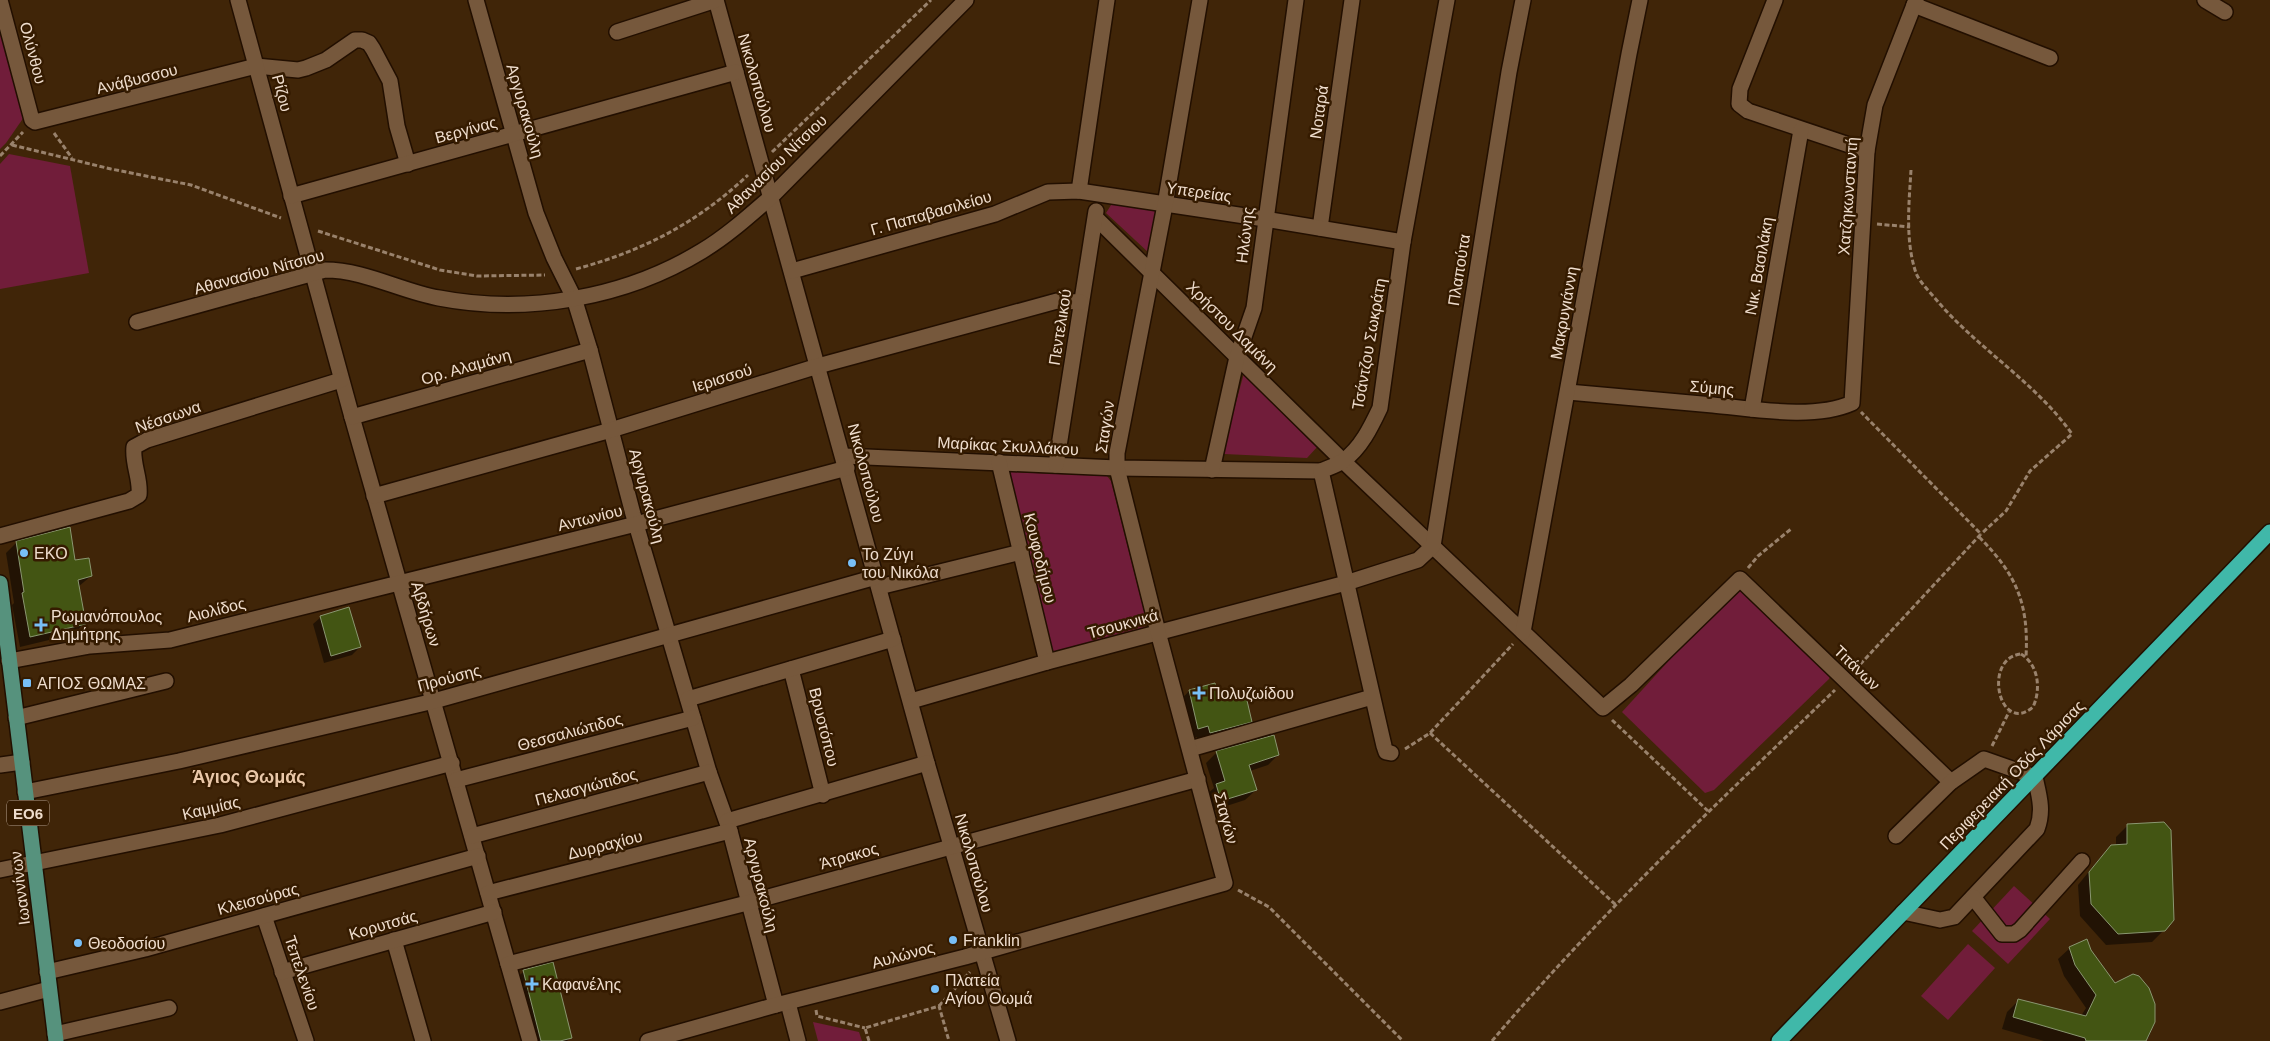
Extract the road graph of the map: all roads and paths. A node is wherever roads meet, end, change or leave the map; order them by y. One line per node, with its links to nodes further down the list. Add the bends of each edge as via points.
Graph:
1 (0, 0): 22 (street, Ολύνθου)
2 (238, 0): 20 (street, Ρίζου)
3 (476, 0): 24 (street, Αργυρακούλη)
4 (716, 0): 18 (street); 21 (street, Νικολοπούλου)
5 (931, 0): 29 (path)
6 (966, 0): 35 (street, Αθανασίου Νίτσιου)
7 (1107, 0): 32 (street)
8 (1200, 0): 36 (street, Σταγών)
9 (1296, 0): 38 (street, Ηλώνης)
10 (1352, 0): 42 (street, Νοταρά)
11 (1447, 0): 43 (street, Τσάντζου Σωκράτη)
12 (1523, 0): 73 (street, Πλαπούτα, via 1502,111)
13 (1640, 0): 55 (street, Μακρυγιάννη)
14 (1775, 0): 23 (street, via 1740,89 1739,104 1748,111)
15 (2205, 0): 17 (street)
16 (1915, 3): 19 (street); 26 (street, Χατζηκωνσταντή, via 1875,105)
17 (2225, 12)
18 (617, 32)
19 (2050, 58)
20 (256, 66): 22 (street, Ανάβυσσου); 30 (street, via 298,70 326,60 355,40 366,40 390,81 397,126); 34 (street, Ρίζου)
21 (736, 72): 24 (street, Βεργίνας); 29 (street, Νικολοπούλου)
22 (38, 118): 25 (path); 28 (path)
23 (1801, 130): 26 (street); 57 (street, Νικ. Βασιλάκη)
24 (514, 135): 30 (street, Βεργίνας); 47 (street, Αργυρακούλη, via 536,212)
25 (12, 145): 27 (path); 28 (path)
26 (1867, 152): 39 (street, Χατζηκωνσταντή)
27 (0, 156)
28 (72, 159): 40 (path, via 191,185)
29 (761, 162): 35 (street, Νικολοπούλου); 47 (path, via 732,190 661,238 609,260)
30 (408, 164): 34 (street, Βεργίνας)
31 (1911, 170): 41 (path)
32 (1080, 191): 33 (street, Υπερείας); 44 (street, Γ. Παπαβασιλείου, via 1048,192 995,214)
33 (1099, 195): 36 (street, Υπερείας); 37 (street, Πεντελικού)
34 (291, 196): 40 (street, Αβδήρων)
35 (771, 197): 44 (street, Νικολοπούλου); 48 (street, Αθανασίου Νίτσιου, via 723,237 665,272)
36 (1165, 205): 38 (street, Υπερείας); 45 (street, Σταγών)
37 (1096, 218): 45 (street, Χρήστου Δαμάνη); 49 (street, Πεντελικού)
38 (1265, 219): 42 (street, Υπερείας); 52 (street, Ηλώνης, via 1254,308)
39 (1864, 223): 41 (path); 56 (street, Χατζηκωνσταντή)
40 (300, 225): 46 (street, Αβδήρων); 47 (path, via 440,270 477,276)
41 (1910, 226): 71 (path, via 1917,276 1964,330 2041,397 2072,434 2030,471 2006,511)
42 (1320, 228): 43 (street, Υπερείας)
43 (1404, 242): 60 (street, Τσάντζου Σωκράτη, via 1380,408 1371,428)
44 (792, 271): 53 (street, Νικολοπούλου)
45 (1151, 272): 52 (street, Χρήστου Δαμάνη); 64 (street, Σταγών, via 1118,448)
46 (313, 273): 48 (street, Αθανασίου Νίτσιου, via 325,270 356,273 456,302 521,305); 50 (street, Αθανασίου Νίτσιου); 54 (street, Αβδήρων)
47 (562, 273): 48 (street, Αργυρακούλη)
48 (574, 298): 51 (street, Αργυρακούλη)
49 (1081, 302): 53 (street, Ιερισσού, via 1057,301); 63 (street, Πεντελικού)
50 (137, 322)
51 (590, 350): 58 (street, Ορ. Αλαμάνη); 59 (street, Αργυρακούλη)
52 (1237, 357): 60 (street, Χρήστου Δαμάνη); 65 (street, Ηλώνης)
53 (818, 366): 59 (street, Ιερισσού); 61 (street, Νικολοπούλου)
54 (341, 380): 58 (street, Αβδήρων); 72 (street, Νέσσωνα, via 147,440 134,447 139,495 129,501)
55 (1568, 392): 57 (street, Σύμης); 81 (street, Μακρυγιάννη)
56 (1852, 403): 57 (street, Σύμης, via 1836,410 1818,412); 71 (path)
57 (1752, 409)
58 (352, 417): 67 (street, Αβδήρων)
59 (611, 430): 67 (street, Ιερισσού); 68 (street, Αργυρακούλη)
60 (1343, 461): 66 (street, Τσάντζου Σωκράτη); 73 (street, Χρήστου Δαμάνη)
61 (845, 462): 62 (street, Μαρίκας Σκυλλάκου); 68 (street, Αντωνίου); 77 (street, Νικολοπούλου)
62 (999, 462): 63 (street, Μαρίκας Σκυλλάκου); 74 (street, Κουφοδήμου)
63 (1056, 465): 64 (street, Μαρίκας Σκυλλάκου)
64 (1118, 468): 65 (street, Μαρίκας Σκυλλάκου); 80 (street, Σταγών)
65 (1212, 470): 66 (street, Μαρίκας Σκυλλάκου)
66 (1321, 471): 79 (street)
67 (374, 496): 76 (street, Αβδήρων)
68 (636, 524): 76 (street, Αντωνίου); 82 (street, Αργυρακούλη)
69 (1791, 529): 75 (path, via 1758,556)
70 (2270, 532): 108 (highway, Περιφερειακή Οδός Λάρισας)
71 (1980, 535): 85 (path, via 2017,585 2024,616); 90 (path)
72 (0, 536)
73 (1433, 546): 79 (street, Τσουκνικά, via 1418,560); 81 (street, Χρήστου Δαμάνη)
74 (1020, 552): 77 (street, Προύσης); 87 (street, Κουφοδήμου)
75 (1740, 578): 90 (street, Τιτάνων); 95 (street, via 1631,685)
76 (399, 582): 86 (street, Αιολίδος, via 170,640 90,646); 93 (street, Αβδήρων)
77 (877, 582): 82 (street, Προύσης); 84 (street, Νικολοπούλου)
78 (0, 583): 83 (main road, Ιωαννίνων / ΕΟ6)
79 (1346, 583): 80 (street, Τσουκνικά); 91 (street)
80 (1158, 632): 87 (street, Τσουκνικά); 100 (street, Σταγών)
81 (1523, 632): 95 (street, Χρήστου Δαμάνη); 99 (path)
82 (669, 636): 92 (street, Αργυρακούλη); 93 (street, Προύσης)
83 (3, 637): 86 (main road, Ιωαννίνων / ΕΟ6)
84 (893, 639): 88 (street); 94 (street, Νικολοπούλου)
85 (2026, 657): 96 (path, via 2015,655 2002,665 2000,691); 96 (path, via 2038,680 2036,699 2022,713)
86 (9, 661): 97 (main road, Ιωαννίνων / ΕΟ6)
87 (1047, 662): 94 (street, Τσουκνικά)
88 (791, 669): 92 (street); 113 (street, Βρυοτόπου)
89 (166, 681): 97 (street)
90 (1845, 681): 111 (street, Τιτάνων); 114 (path)
91 (1372, 697): 100 (street); 101 (street, via 1386,752)
92 (688, 699): 98 (street, Αργυρακούλη)
93 (434, 701): 105 (street, Αβδήρων); 112 (street, Προύσης, via 180,761)
94 (910, 701): 104 (street, Νικολοπούλου)
95 (1603, 708): 114 (path)
96 (2009, 712): 102 (path)
97 (16, 718): 103 (main road, Ιωαννίνων / ΕΟ6)
98 (693, 718): 107 (street, Αργυρακούλη); 110 (street, Θεσσαλιώτιδος)
99 (1430, 733): 101 (path, via 1410,747); 127 (path)
100 (1190, 749): 109 (street, Σταγών)
101 (1391, 753)
102 (1984, 759): 108 (street); 111 (street)
103 (22, 762): 106 (street); 112 (main road, Ιωαννίνων / ΕΟ6)
104 (928, 763): 113 (street, Δυρραχίου); 118 (street, Νικολοπούλου)
105 (452, 764): 110 (street, Αβδήρων); 121 (street, Καμμίας, via 220,825)
106 (0, 765)
107 (710, 772): 115 (street, Αργυρακούλη); 116 (street, Πελασγιώτιδος)
108 (2035, 777): 125 (street, via 2041,804 2037,829); 129 (highway, Περιφερειακή Οδός Λάρισας)
109 (1198, 779): 118 (street, Άτρακος); 123 (street, Σταγών)
110 (456, 780): 116 (street, Αβδήρων)
111 (1951, 782): 117 (street)
112 (25, 792): 121 (main road, Ιωαννίνων / ΕΟ6)
113 (823, 795): 115 (street, Δυρραχίου)
114 (1708, 811): 127 (path)
115 (728, 826): 124 (street, Δυρραχίου); 126 (street, Αργυρακούλη)
116 (472, 836): 119 (street, Αβδήρων)
117 (1896, 836)
118 (951, 846): 126 (street, Άτρακος); 132 (street, Νικολοπούλου)
119 (478, 856): 124 (street, Αβδήρων); 130 (street, Κλεισούρας)
120 (2082, 861): 125 (street, via 2014,934 2002,934)
121 (34, 864): 122 (street, Καμμίας); 135 (main road, Ιωαννίνων / ΕΟ6)
122 (0, 870)
123 (1225, 883): 132 (street, Αυλώνος); 153 (path, via 1269,907)
124 (488, 893): 128 (street, Αβδήρων)
125 (1972, 897): 129 (street, via 1954,917 1946,919)
126 (747, 903): 134 (street, Άτρακος); 140 (street, Αργυρακούλη)
127 (1617, 906): 154 (path, via 1544,980)
128 (494, 912): 131 (street, Κορυτσάς); 134 (street, Αβδήρων)
129 (1903, 912): 155 (highway, Περιφερειακή Οδός Λάρισας)
130 (264, 916): 135 (street, Κλεισούρας); 136 (street, Τεπελενίου)
131 (394, 940): 136 (street, Κορυτσάς); 146 (street)
132 (981, 952): 133 (street, Αυλώνος); 152 (street, Νικολοπούλου)
133 (965, 957): 138 (street, Αυλώνος); 141 (path, via 970,972)
134 (508, 964): 147 (street, Αβδήρων)
135 (47, 972): 137 (main road, Ιωαννίνων / ΕΟ6)
136 (282, 972): 145 (street, Τεπελενίου)
137 (49, 989): 139 (street); 144 (main road, Ιωαννίνων / ΕΟ6)
138 (812, 997): 140 (street, Αυλώνος); 143 (path, via 818,1016)
139 (0, 1002)
140 (782, 1004): 148 (street, Αυλώνος); 149 (street, Αργυρακούλη)
141 (939, 1006): 143 (path); 151 (path)
142 (169, 1008): 144 (street)
143 (865, 1028): 150 (path)
144 (55, 1037)
145 (306, 1041)
146 (423, 1041)
147 (530, 1041)
148 (648, 1041)
149 (798, 1041)
150 (869, 1041)
151 (949, 1041)
152 (1008, 1041)
153 (1403, 1041)
154 (1492, 1041)
155 (1780, 1041)

